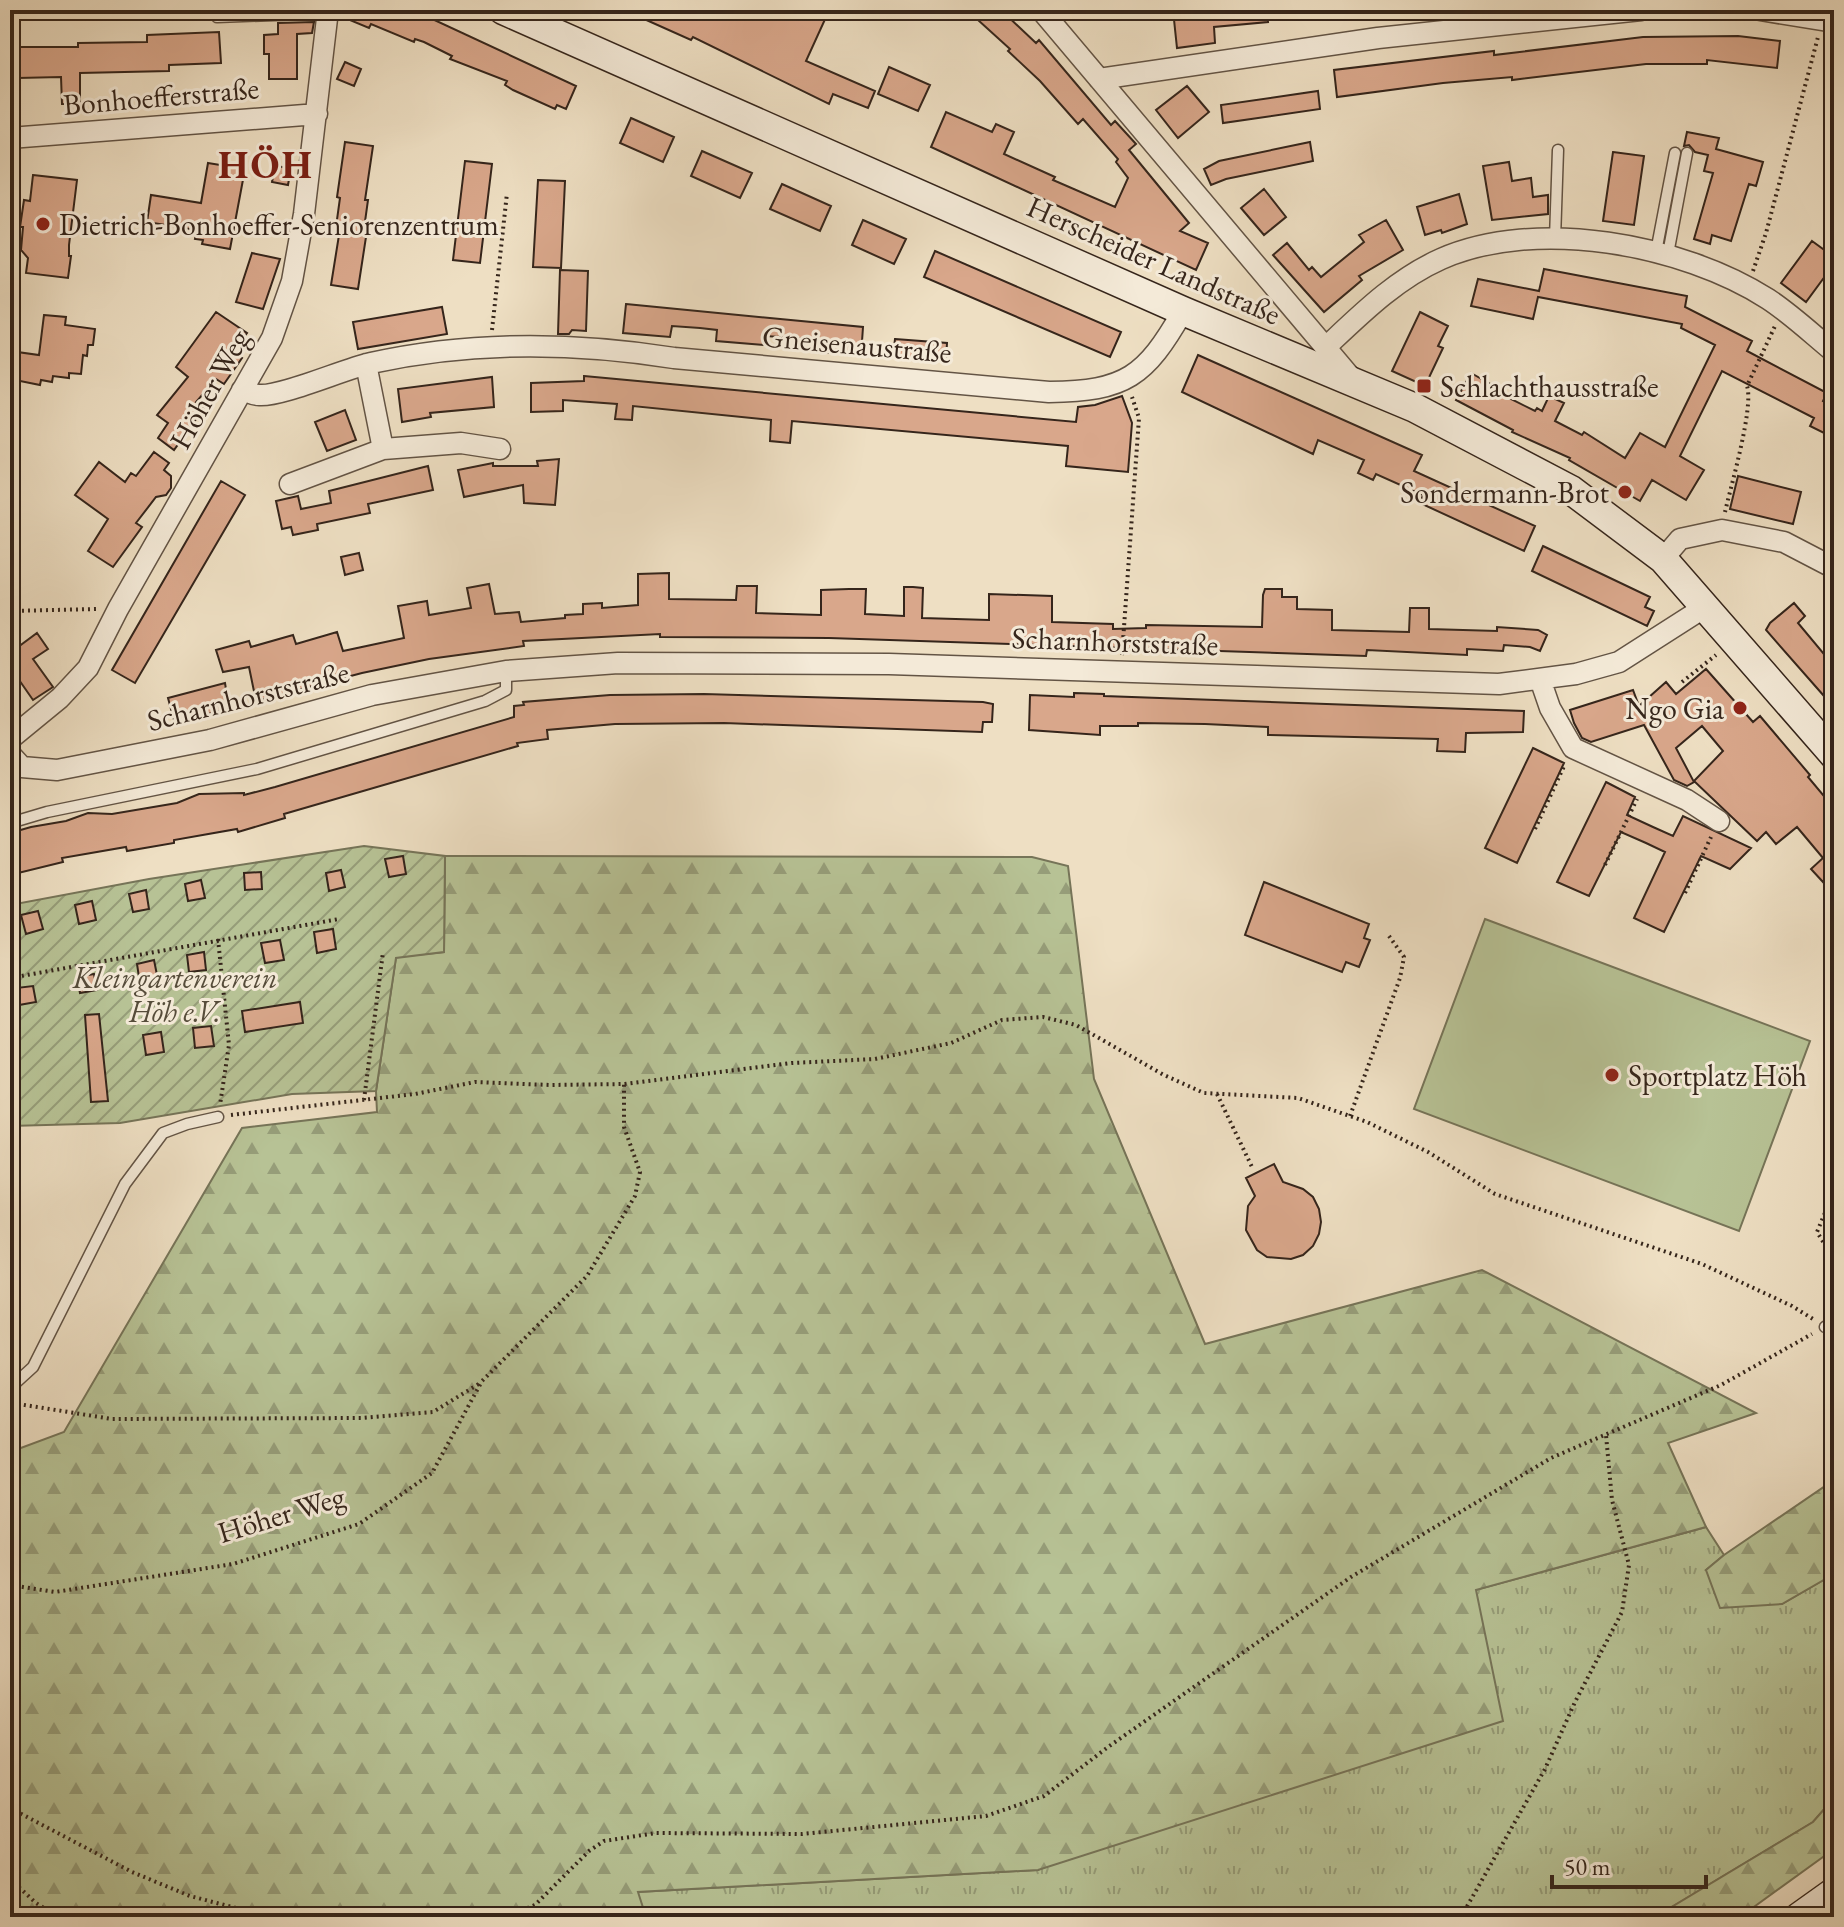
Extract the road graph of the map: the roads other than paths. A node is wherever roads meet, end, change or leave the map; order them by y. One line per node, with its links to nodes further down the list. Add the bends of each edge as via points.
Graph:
1 (216, 10): 6 (lane, via 217,17)
2 (503, 10): 16 (main road, Herscheider Landstraße)
3 (1041, 10): 8 (street)
4 (1641, 10): 8 (street, via 1378,38)
5 (1760, 10): 7 (street)
6 (328, 11): 9 (street, Höher Weg)
7 (1828, 20)
8 (1099, 79): 18 (street)
9 (317, 114): 10 (street, Bonhoefferstraße); 21 (street, Höher Weg, via 292,281 272,338)
10 (10, 138)
11 (1558, 150): 14 (lane)
12 (1675, 153): 15 (lane)
13 (1687, 153): 15 (lane)
14 (1555, 239): 15 (street); 18 (street, via 1514,240 1442,258 1376,301)
15 (1662, 253): 17 (street, via 1748,288)
16 (1183, 311): 19 (street, Gneisenaustraße, via 1147,365 1126,380 1085,392 618,349 490,347); 20 (main road, Herscheider Landstraße)
17 (1830, 340)
18 (1326, 347): 20 (street)
19 (366, 364): 21 (street, Gneisenaustraße, via 274,394); 22 (street)
20 (1355, 384): 25 (main road, Herscheider Landstraße, via 1415,408 1571,490)
21 (242, 390): 30 (street, Höher Weg, via 88,668)
22 (383, 449): 23 (street, via 461,443); 24 (street)
23 (500, 449)
24 (290, 484)
25 (1663, 559): 26 (street, via 1680,539 1722,530 1784,542); 27 (main road, Herscheider Landstraße)
26 (1834, 568)
27 (1705, 607): 29 (street, Scharnhorststraße, via 1619,662); 32 (main road, Herscheider Landstraße)
28 (506, 671): 29 (street, Scharnhorststraße, via 721,662 1499,684); 31 (street, Scharnhorststraße, via 372,695 210,740 57,770 22,767); 34 (lane, via 506,690 485,701 257,769)
29 (1540, 679): 33 (street, via 1573,748 1687,800)
30 (10, 739)
31 (10, 754)
32 (1834, 755)
33 (1719, 821)
34 (10, 823)
35 (218, 1117): 36 (lane, via 163,1133 125,1184 33,1367)
36 (10, 1388)
37 (1834, 1892): 38 (main road)
38 (1799, 1917)

